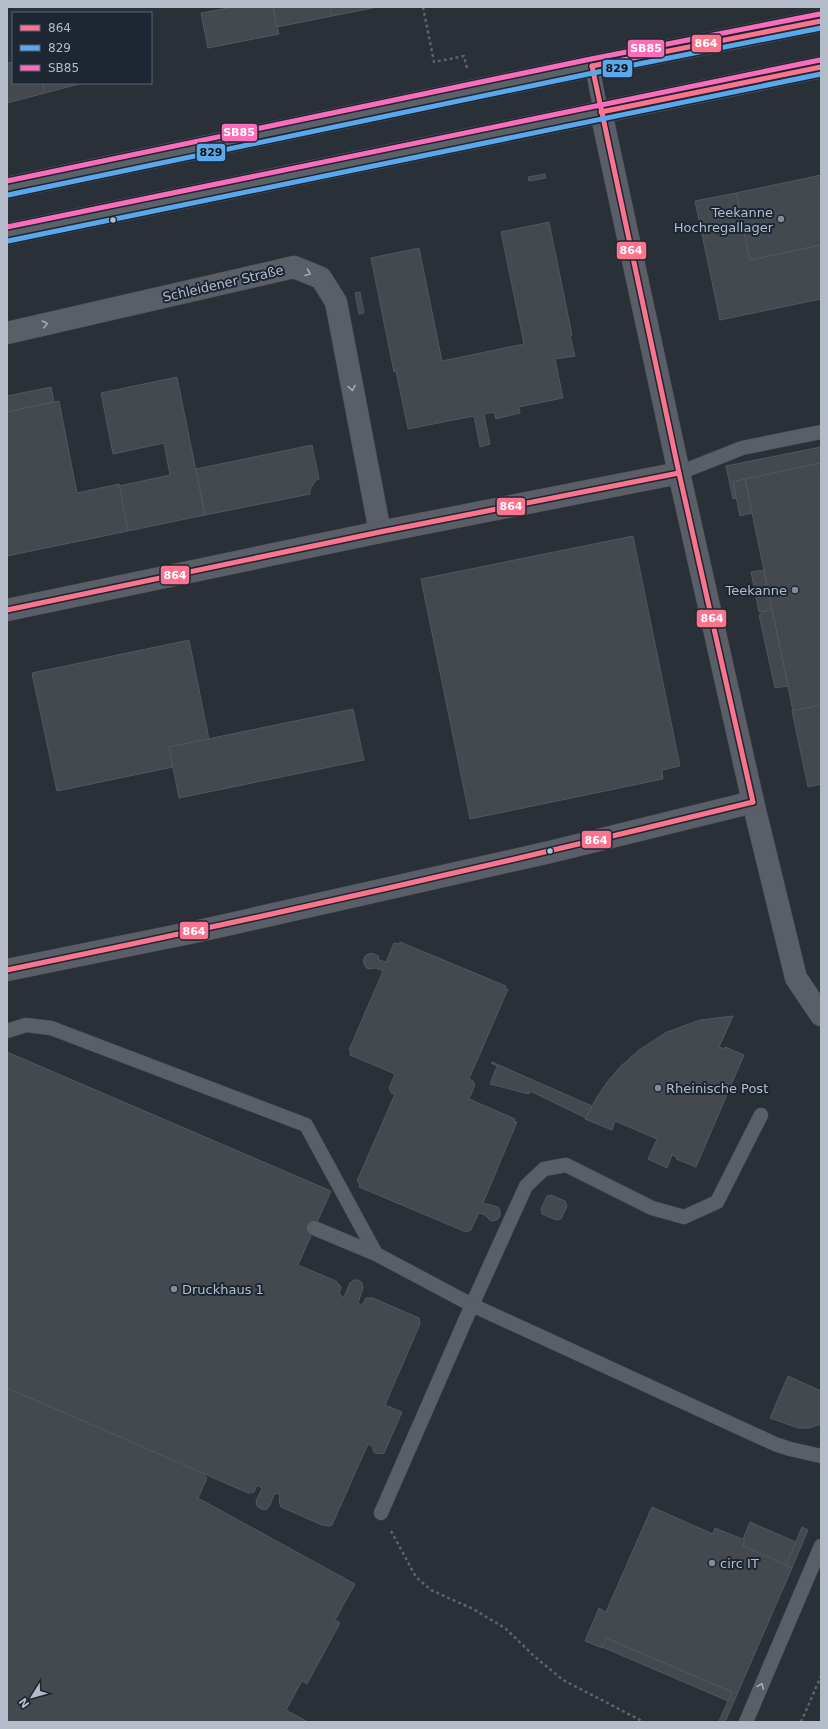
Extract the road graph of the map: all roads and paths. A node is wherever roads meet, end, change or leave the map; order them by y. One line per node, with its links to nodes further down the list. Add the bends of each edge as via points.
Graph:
1 (423, 7): 5 (path, via 434,62 464,56)
2 (821, 21): 3 (main road)
3 (592, 66): 5 (main road); 6 (lane)
4 (821, 67): 6 (main road)
5 (474, 91): 7 (main road)
6 (601, 112): 8 (main road); 11 (street)
7 (7, 188)
8 (7, 234)
9 (7, 333): 12 (street, Schleidener Straße, one-way to 12, via 294,267 321,278 336,302)
10 (821, 432): 11 (lane, via 742,448)
11 (679, 473): 12 (street); 14 (street)
12 (380, 532): 13 (street)
13 (7, 610)
14 (753, 802): 15 (street, via 550,852 199,932); 16 (street, via 796,978)
15 (7, 970)
16 (821, 1015)
17 (7, 1022): 18 (lane)
18 (26, 1025): 19 (lane); 22 (lane, via 51,1028 306,1125)
19 (7, 1031)
20 (761, 1115): 23 (lane, via 717,1202 684,1217 652,1208 566,1165 544,1169 526,1186)
21 (314, 1228): 22 (lane)
22 (376, 1254): 23 (lane)
23 (472, 1305): 24 (lane, via 775,1444); 25 (lane)
24 (821, 1456)
25 (381, 1513): 28 (path, via 416,1577 431,1590 473,1609 505,1628 563,1680)
26 (821, 1546): 29 (lane, one-way to 26)
27 (821, 1676): 30 (path)
28 (644, 1722)
29 (746, 1722)
30 (801, 1722)

